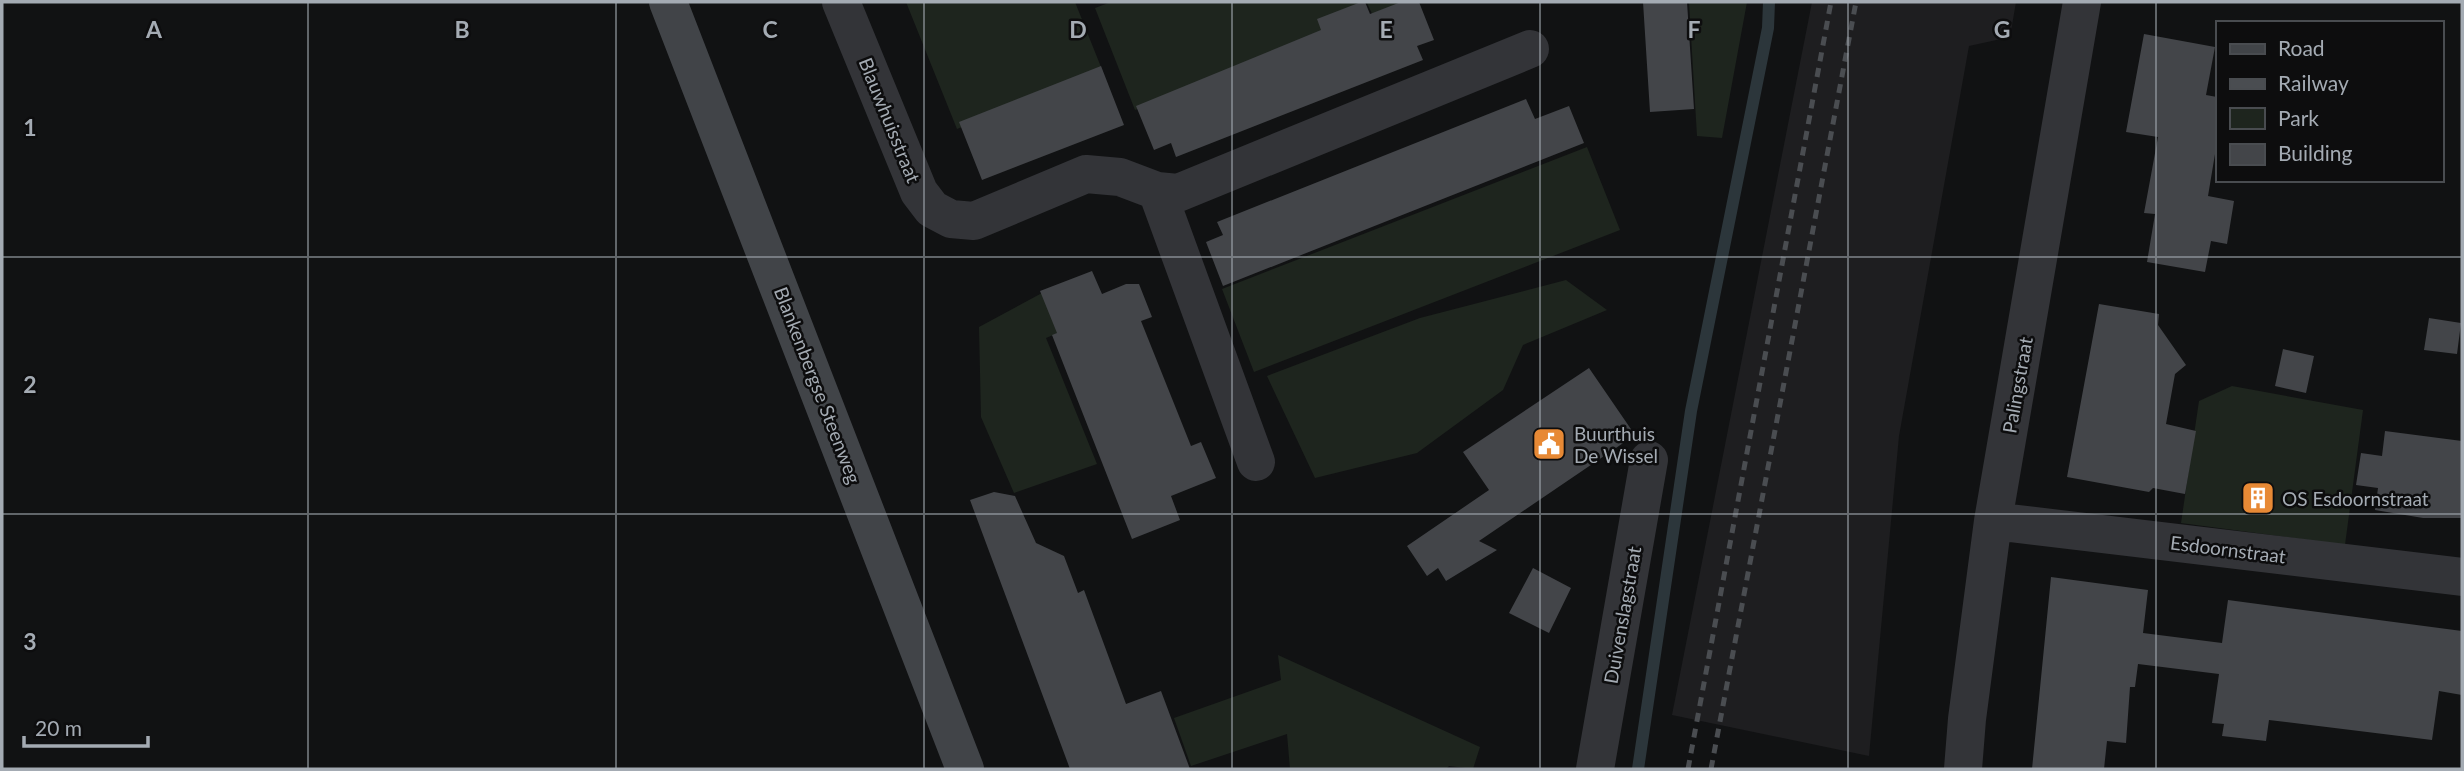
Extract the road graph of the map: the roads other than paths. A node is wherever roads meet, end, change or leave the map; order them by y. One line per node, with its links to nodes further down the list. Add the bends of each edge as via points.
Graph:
1 (668, 2): 10 (main road, Blankenbergse Steenweg)
2 (841, 2): 5 (street, Blauwhuisstraat, via 919,192 933,209 951,219 974,221 1086,174 1120,177)
3 (2082, 2): 8 (street, Palingstraat)
4 (1530, 48): 5 (street, Blauwhuisstraat, via 1178,193)
5 (1157, 191): 7 (street)
6 (1649, 460): 11 (street, Duivenslagstraat)
7 (1256, 462)
8 (1993, 520): 9 (street, Esdoornstraat); 12 (street, Palingstraat)
9 (2462, 577)
10 (965, 769)
11 (1595, 769)
12 (1963, 769)

